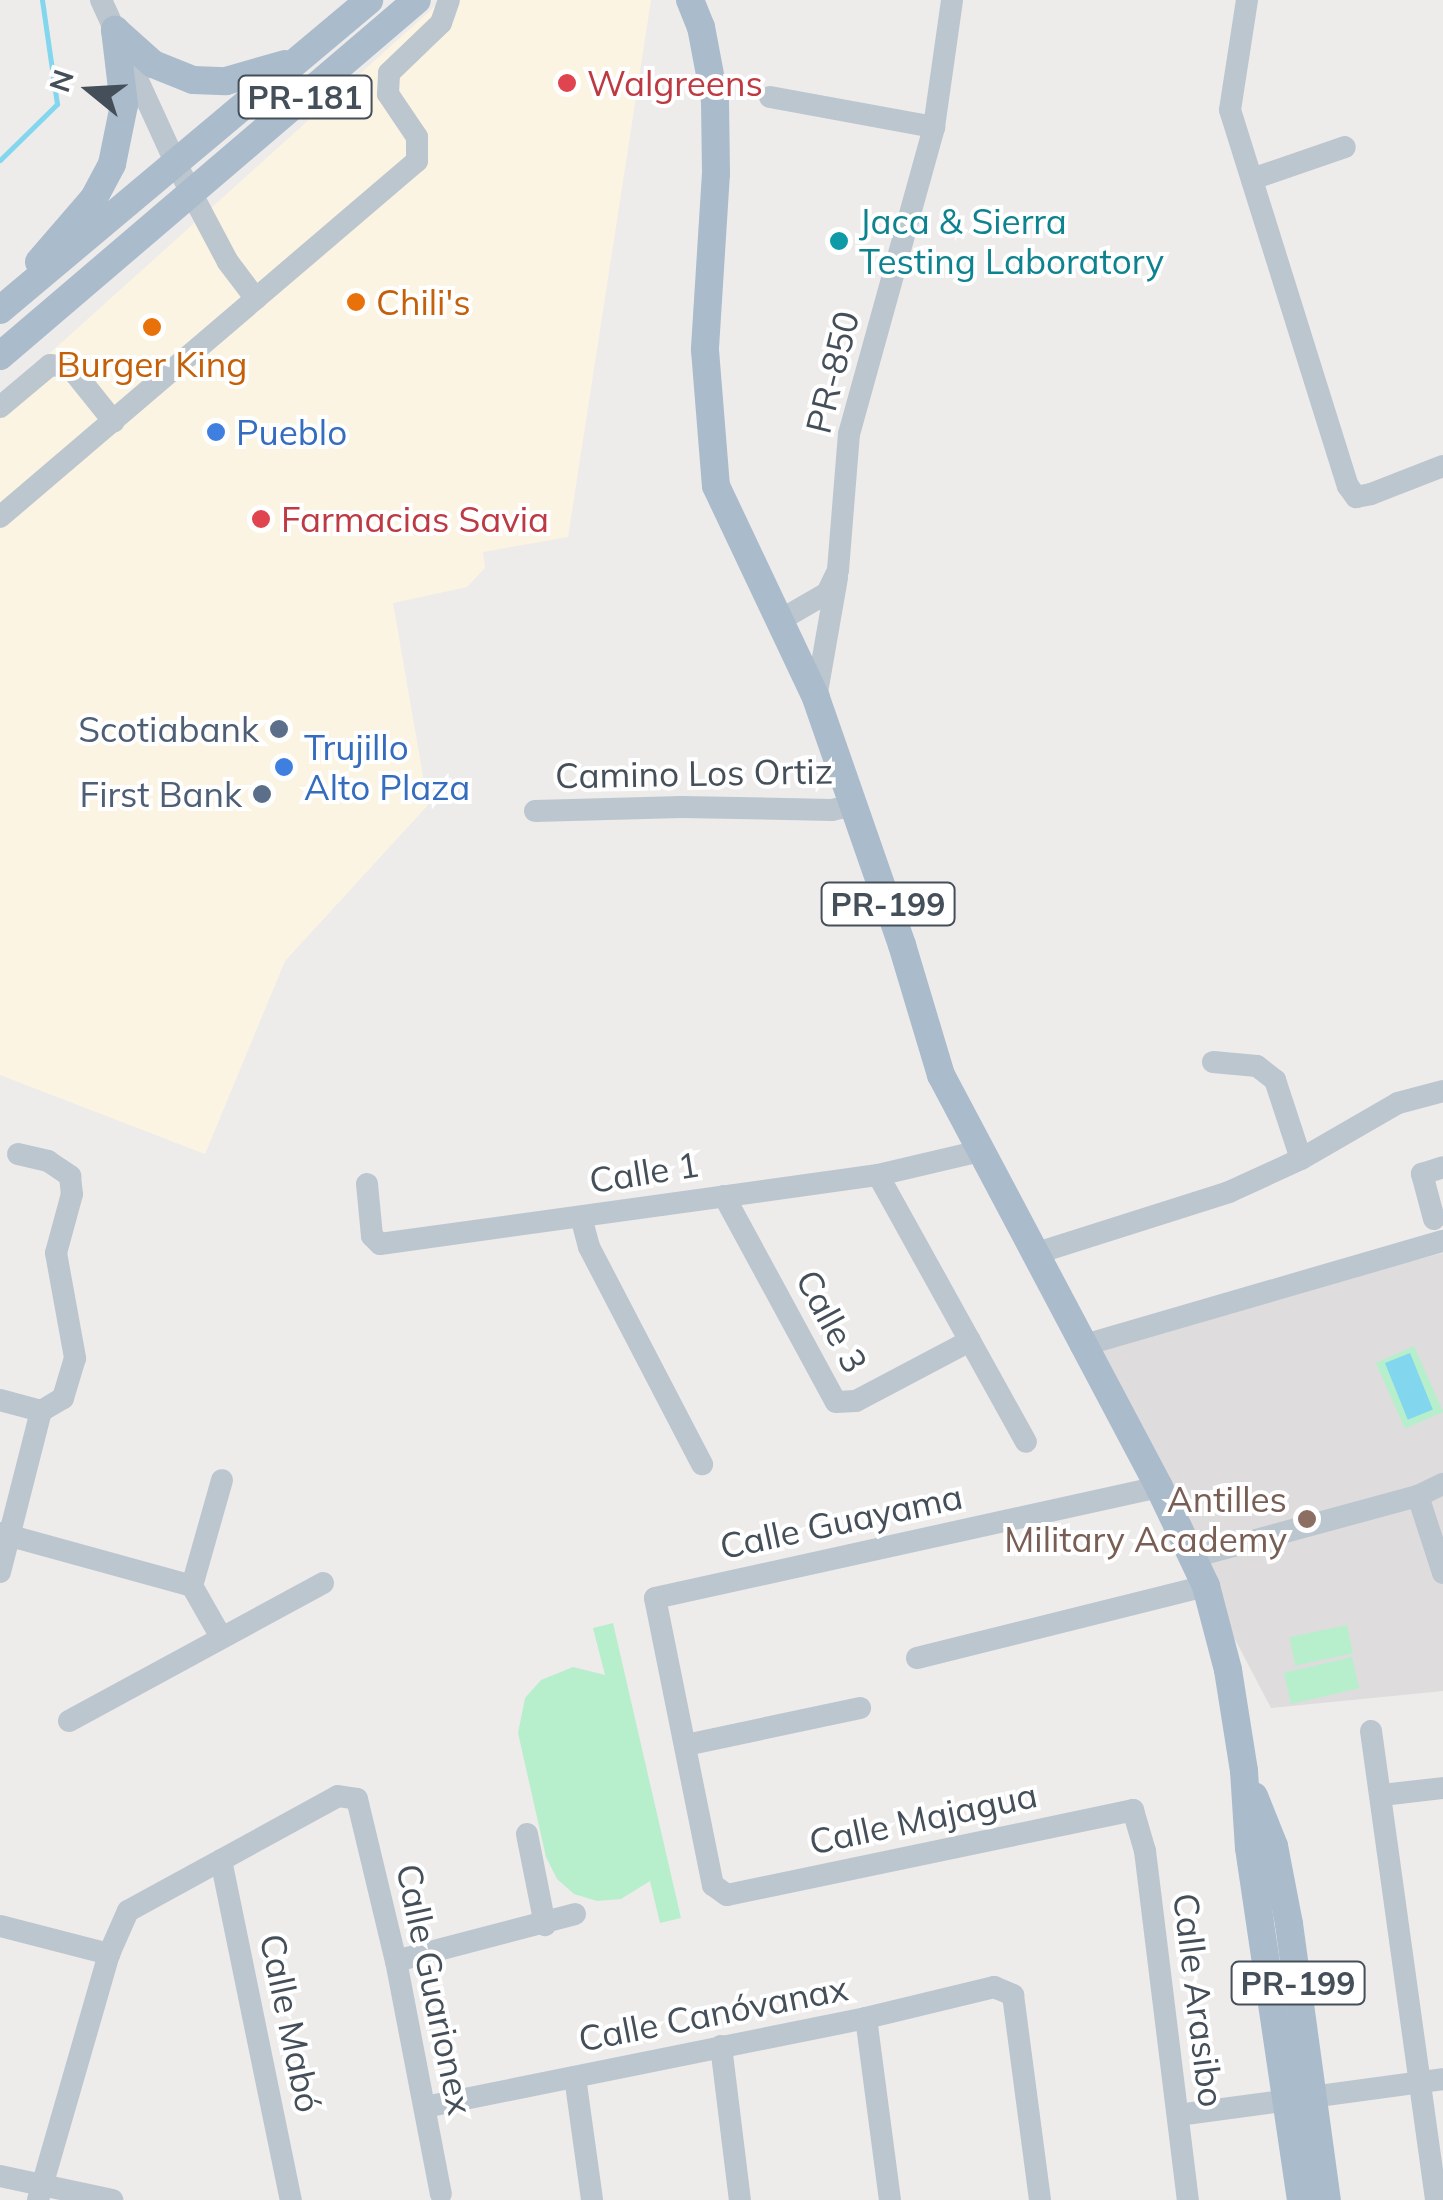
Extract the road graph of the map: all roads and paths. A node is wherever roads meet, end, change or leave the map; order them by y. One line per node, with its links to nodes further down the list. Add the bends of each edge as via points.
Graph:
1 (101, 0): 8 (street)
2 (369, 0): 9 (main road, PR-181)
3 (417, 0): 15 (main road, PR-181)
4 (448, 0): 16 (street, via 440,23 390,73 388,94 418,137 417,162)
5 (690, 0): 24 (main road, PR-199, via 715,101 704,350 716,486)
6 (952, 0): 11 (street, PR-850 / PR-850)
7 (1247, 0): 14 (street, via 1230,110)
8 (115, 30): 9 (main road, via 152,64 194,80 226,81); 13 (street); 17 (main road, via 124,105 112,164 94,198)
9 (299, 60): 13 (main road, PR-181)
10 (770, 97): 11 (street)
11 (934, 127): 23 (street, PR-850 / PR-850, via 849,434)
12 (1344, 147): 14 (street)
13 (175, 162): 15 (street); 17 (main road, PR-181)
14 (1252, 180): 21 (street, via 1348,486 1356,496 1371,494)
15 (194, 194): 16 (street); 18 (main road, PR-181)
16 (256, 300): 20 (street)
17 (0, 310)
18 (0, 356)
19 (0, 407): 20 (street, via 50,365 70,366)
20 (114, 422): 22 (street)
21 (1443, 466)
22 (0, 517)
23 (838, 570): 24 (street, via 827,593); 25 (street, PR-850)
24 (782, 618): 25 (main road, PR-199)
25 (816, 698): 26 (main road, PR-199)
26 (854, 805): 27 (street, Camino Los Ortiz); 30 (main road, PR-199, via 941,1075)
27 (535, 811)
28 (1213, 1062): 32 (street, via 1257,1066 1275,1080)
29 (1443, 1092): 32 (street, via 1398,1103)
30 (980, 1151): 34 (street, Calle 1); 40 (main road, PR-199)
31 (18, 1154): 44 (street, via 48,1161 70,1176 72,1194 56,1253 75,1358 62,1398)
32 (1301, 1159): 40 (street, via 1229,1192)
33 (1443, 1168): 38 (street, via 1422,1174)
34 (878, 1174): 36 (street, Calle 1); 41 (street)
35 (366, 1184): 37 (street, Calle 1, via 372,1236 380,1244)
36 (724, 1196): 37 (street, Calle 1); 41 (street, Calle 3, via 836,1402 856,1401)
37 (581, 1217): 46 (street, via 589,1247)
38 (1434, 1218)
39 (1443, 1241): 42 (street)
40 (1034, 1254): 42 (main road, PR-199)
41 (970, 1341): 45 (street)
42 (1081, 1346): 49 (main road, PR-199)
43 (0, 1400): 44 (street)
44 (42, 1412): 51 (street)
45 (1026, 1442)
46 (702, 1464)
47 (222, 1480): 56 (street)
48 (1443, 1484): 50 (street)
49 (1159, 1487): 52 (main road, PR-199); 63 (street, Calle Guayama, via 655,1598)
50 (1418, 1496): 52 (street); 54 (street)
51 (5, 1534): 53 (street); 56 (street)
52 (1193, 1557): 57 (main road, PR-199)
53 (0, 1572)
54 (1443, 1573)
55 (323, 1583): 58 (street)
56 (192, 1586): 58 (street)
57 (1206, 1586): 59 (street); 78 (main road, PR-199, via 1228,1670 1249,1848)
58 (221, 1637): 61 (street)
59 (917, 1658)
60 (860, 1708): 63 (street)
61 (69, 1721)
62 (1371, 1731): 65 (street)
63 (686, 1745): 66 (street, Calle Majagua, via 713,1886 727,1895)
64 (1443, 1788): 65 (street)
65 (1382, 1795): 77 (street)
66 (1133, 1810): 80 (street, Calle Arasibo, via 1145,1851)
67 (527, 1834): 70 (street)
68 (221, 1860): 72 (street, via 128,1910); 73 (street, Calle Guarionex, via 338,1796 357,1800); 85 (street, Calle Mabó)
69 (575, 1914): 70 (street)
70 (545, 1925): 73 (street)
71 (0, 1926): 72 (street)
72 (109, 1954): 82 (street)
73 (396, 1961): 79 (street, Calle Guarionex)
74 (866, 2018): 75 (street, Calle Canóvanax); 88 (street); 89 (street, Calle Canóvanax, via 994,1987 1014,1995)
75 (721, 2046): 76 (street, Calle Canóvanax); 87 (street)
76 (576, 2077): 79 (street, Calle Canóvanax); 86 (street)
77 (1432, 2080): 78 (street); 93 (street)
78 (1300, 2100): 80 (street); 91 (main road, PR-199); 92 (main road, PR-199)
79 (424, 2107): 83 (street, Calle Guarionex)
80 (1178, 2114): 90 (street, Calle Arasibo)
81 (0, 2176): 82 (street)
82 (40, 2193): 84 (street)
83 (442, 2194)
84 (112, 2200)
85 (291, 2200)
86 (592, 2200)
87 (740, 2200)
88 (890, 2200)
89 (1040, 2200)
90 (1188, 2200)
91 (1301, 2200)
92 (1326, 2200)
93 (1436, 2200)

